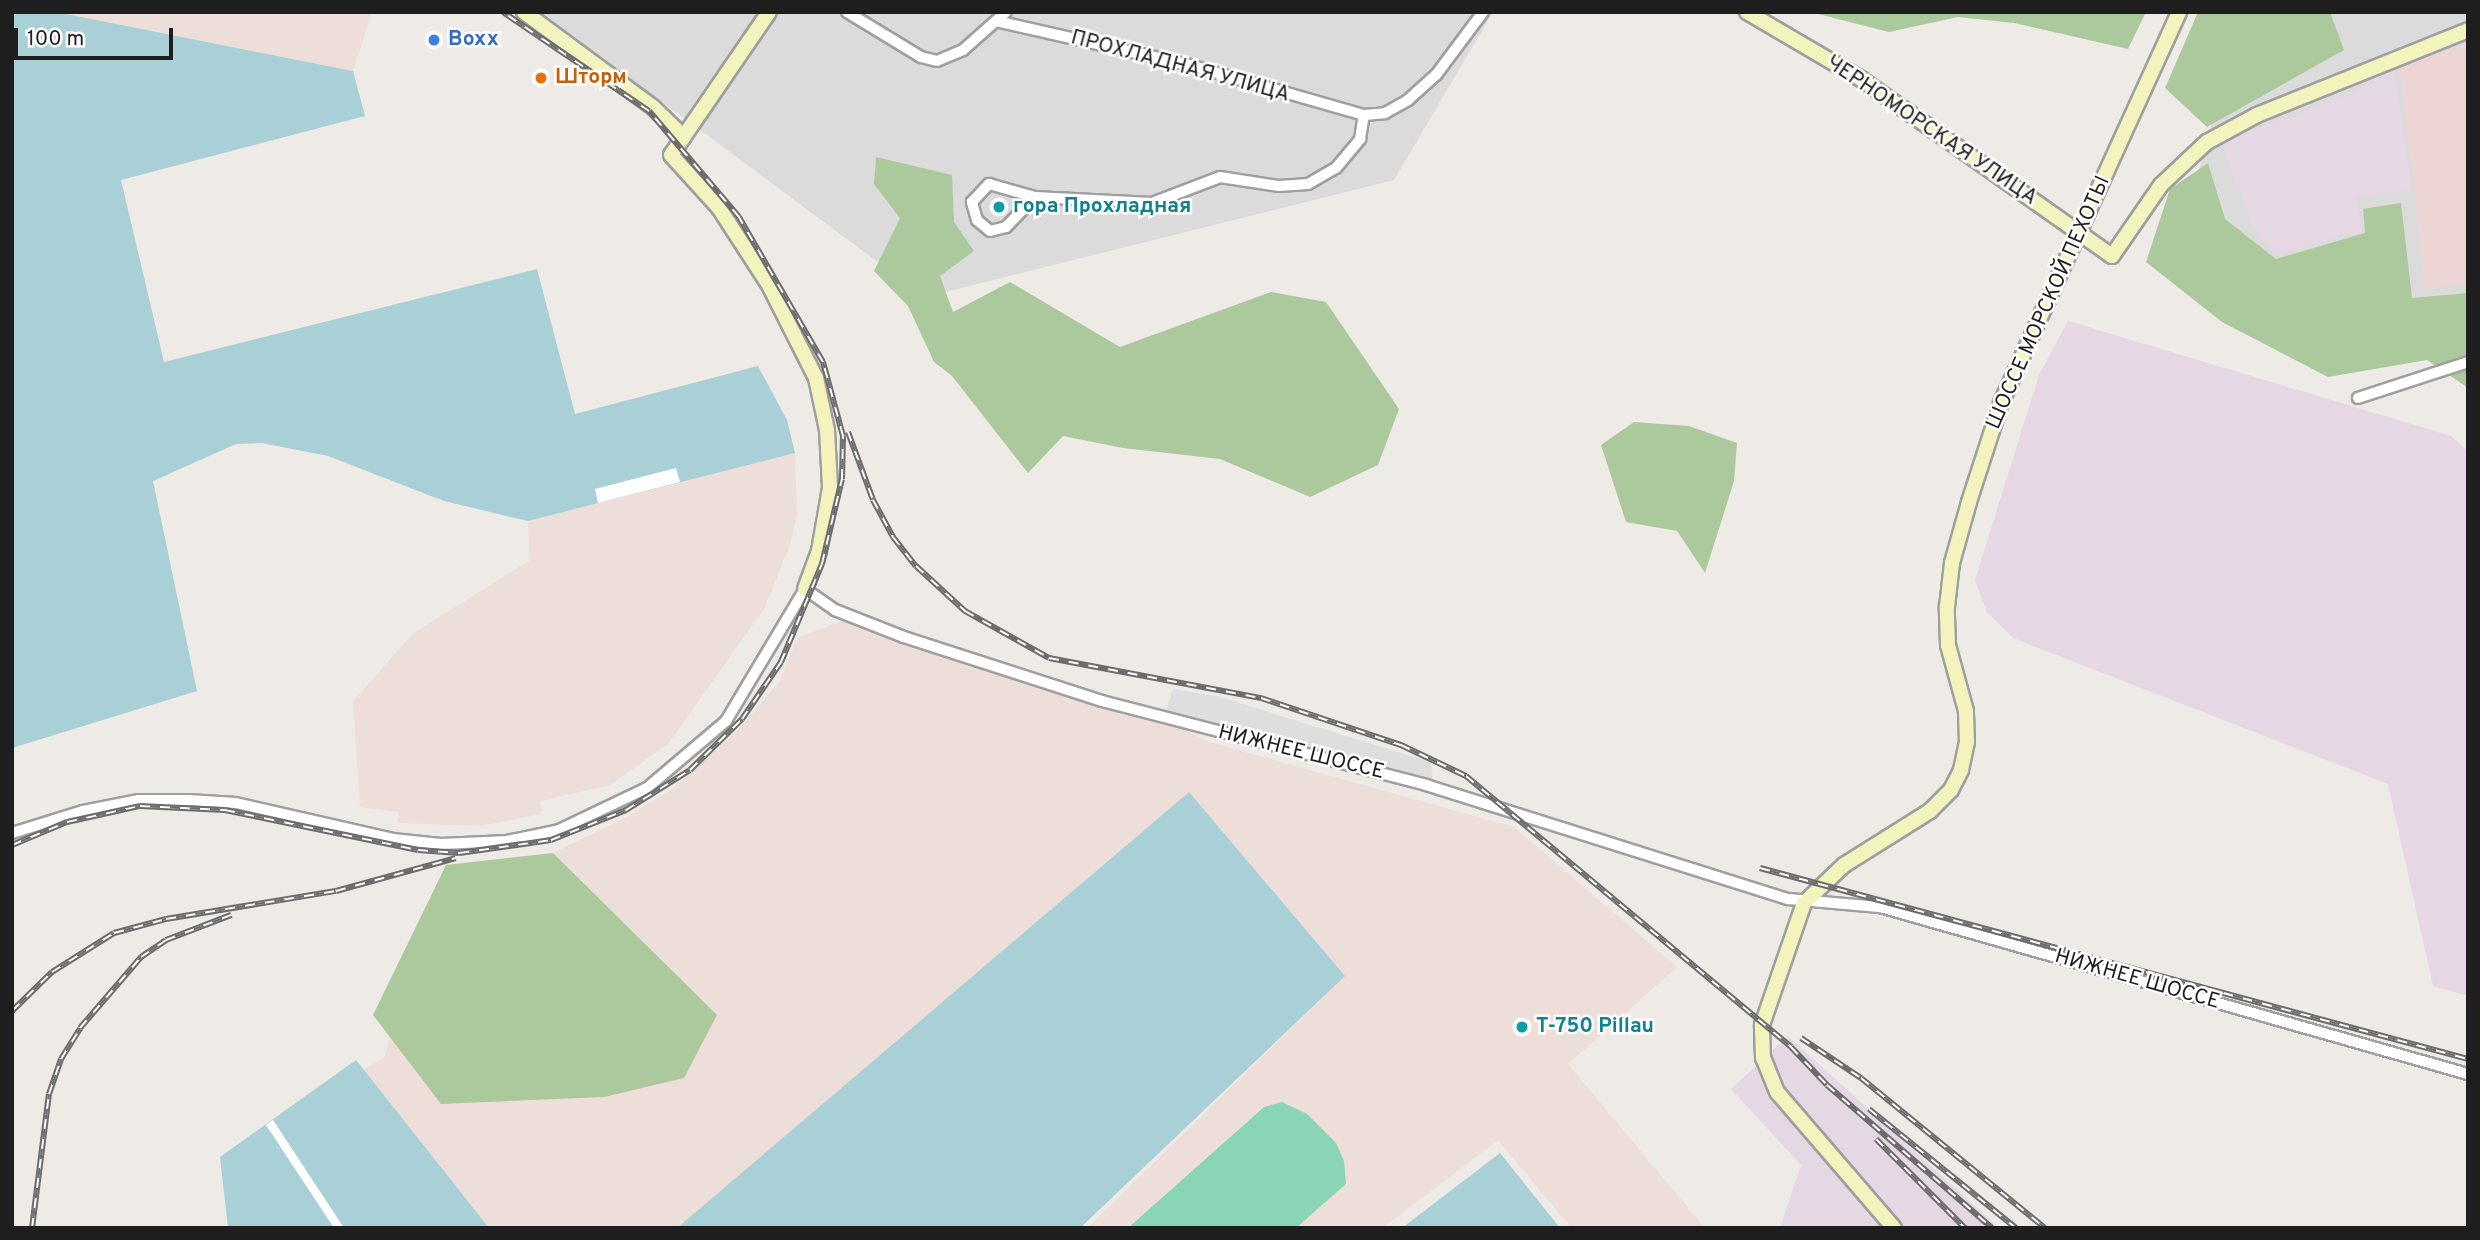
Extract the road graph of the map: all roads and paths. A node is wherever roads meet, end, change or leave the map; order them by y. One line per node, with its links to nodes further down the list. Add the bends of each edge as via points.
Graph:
1 (524, 12): 11 (street, via 653,107)
2 (769, 12): 11 (street)
3 (847, 12): 8 (street, via 921,57 937,61 962,50)
4 (1006, 12): 8 (street)
5 (1483, 12): 10 (street, via 1436,75 1408,100 1385,113)
6 (1747, 12): 13 (street, ЧЕРНОМОРСКАЯ УЛИЦА, via 1861,79 1984,163)
7 (2179, 12): 13 (street, ШОССЕ МОРСКОЙ ПЕХОТЫ)
8 (996, 21): 10 (street, ПРОХЛАДНАЯ УЛИЦА, via 1186,64)
9 (2468, 30): 13 (street, ЧЕРНОМОРСКАЯ УЛИЦА, via 2257,114 2207,142 2161,185 2112,256)
10 (1364, 115): 12 (street, via 1360,139 1336,169 1308,184 1279,186 1220,177 1152,203)
11 (684, 137): 16 (street, via 671,155 719,208 769,285 806,352 822,398 830,488 819,551)
12 (1035, 197): 12 (street, via 989,184 972,202 977,220 990,231 1006,227)
13 (2078, 235): 18 (street, ШОССЕ МОРСКОЙ ПЕХОТЫ, via 2001,403 1952,563 1948,645 1966,711 1967,742 1961,770 1951,790 1930,811 1844,865)
14 (2468, 362): 15 (street)
15 (2358, 398)
16 (805, 589): 17 (street, via 726,721 681,764 647,788 559,830 507,841 441,844 393,839 236,803 139,800); 18 (street, НИЖНЕЕ ШОССЕ, via 835,610 904,637 1102,701 1426,785)
17 (12, 833)
18 (1804, 903): 19 (street, НИЖНЕЕ ШОССЕ, via 1880,907); 20 (street, via 1762,1025 1763,1058 1777,1092 1800,1124)
19 (2468, 1074)
20 (1894, 1228)

